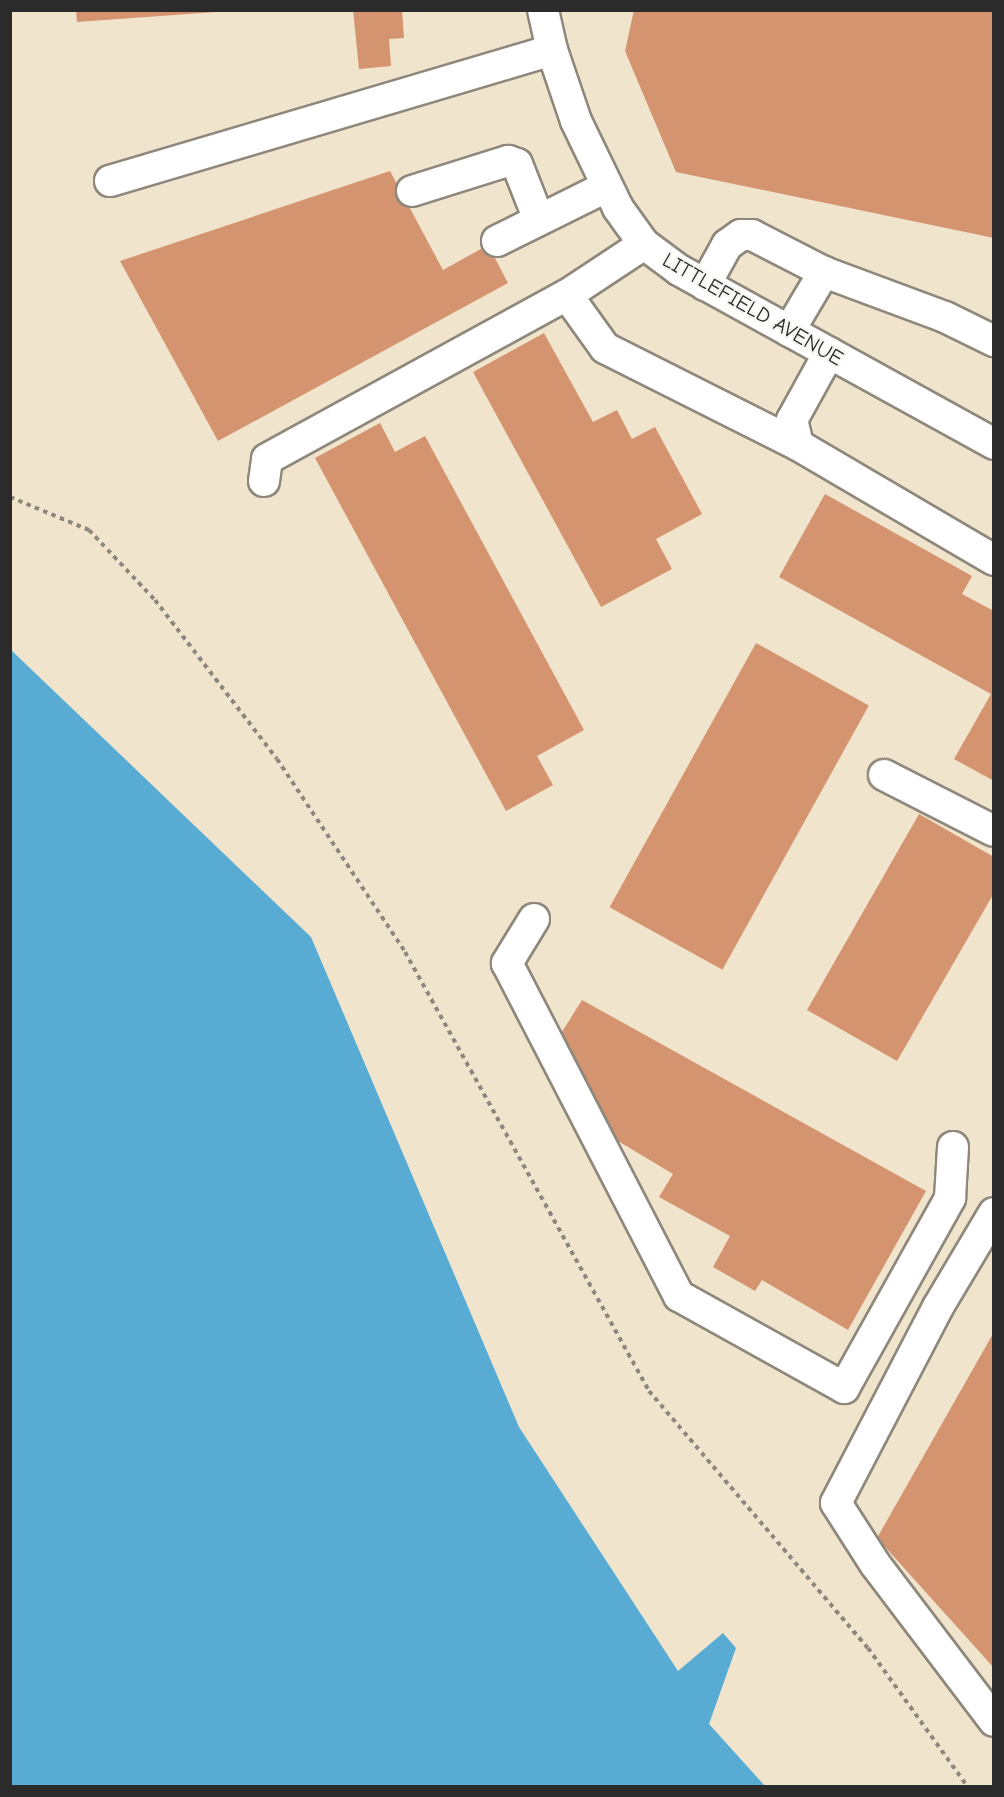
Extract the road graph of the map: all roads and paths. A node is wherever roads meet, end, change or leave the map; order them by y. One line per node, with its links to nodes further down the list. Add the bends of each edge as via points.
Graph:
1 (543, 10): 2 (street, LITTLEFIELD AVENUE)
2 (552, 50): 3 (street); 4 (street, LITTLEFIELD AVENUE, via 576,121)
3 (110, 181)
4 (606, 187): 6 (street); 8 (street, LITTLEFIELD AVENUE)
5 (412, 190): 6 (street, via 508,161 517,164)
6 (539, 220): 7 (street)
7 (498, 241)
8 (644, 244): 10 (street, LITTLEFIELD AVENUE); 11 (street)
9 (824, 272): 10 (street, via 753,235 741,235 727,245); 12 (street); 13 (street, via 945,316)
10 (705, 285): 12 (street, LITTLEFIELD AVENUE)
11 (567, 295): 16 (street, via 605,348); 17 (street, via 267,459)
12 (789, 331): 14 (street, LITTLEFIELD AVENUE)
13 (993, 341)
14 (829, 353): 15 (street, LITTLEFIELD AVENUE); 16 (street, via 792,420)
15 (993, 444)
16 (798, 445): 19 (street)
17 (264, 481)
18 (12, 499): 26 (path, via 89,530 155,600 277,759 405,951 649,1391 868,1647)
19 (993, 560)
20 (884, 775): 21 (street)
21 (993, 831)
22 (534, 919): 23 (street, via 507,963 679,1296 844,1388 950,1198)
23 (953, 1147)
24 (993, 1213): 25 (street, via 938,1307 836,1503 875,1564)
25 (993, 1721)
26 (967, 1786)

